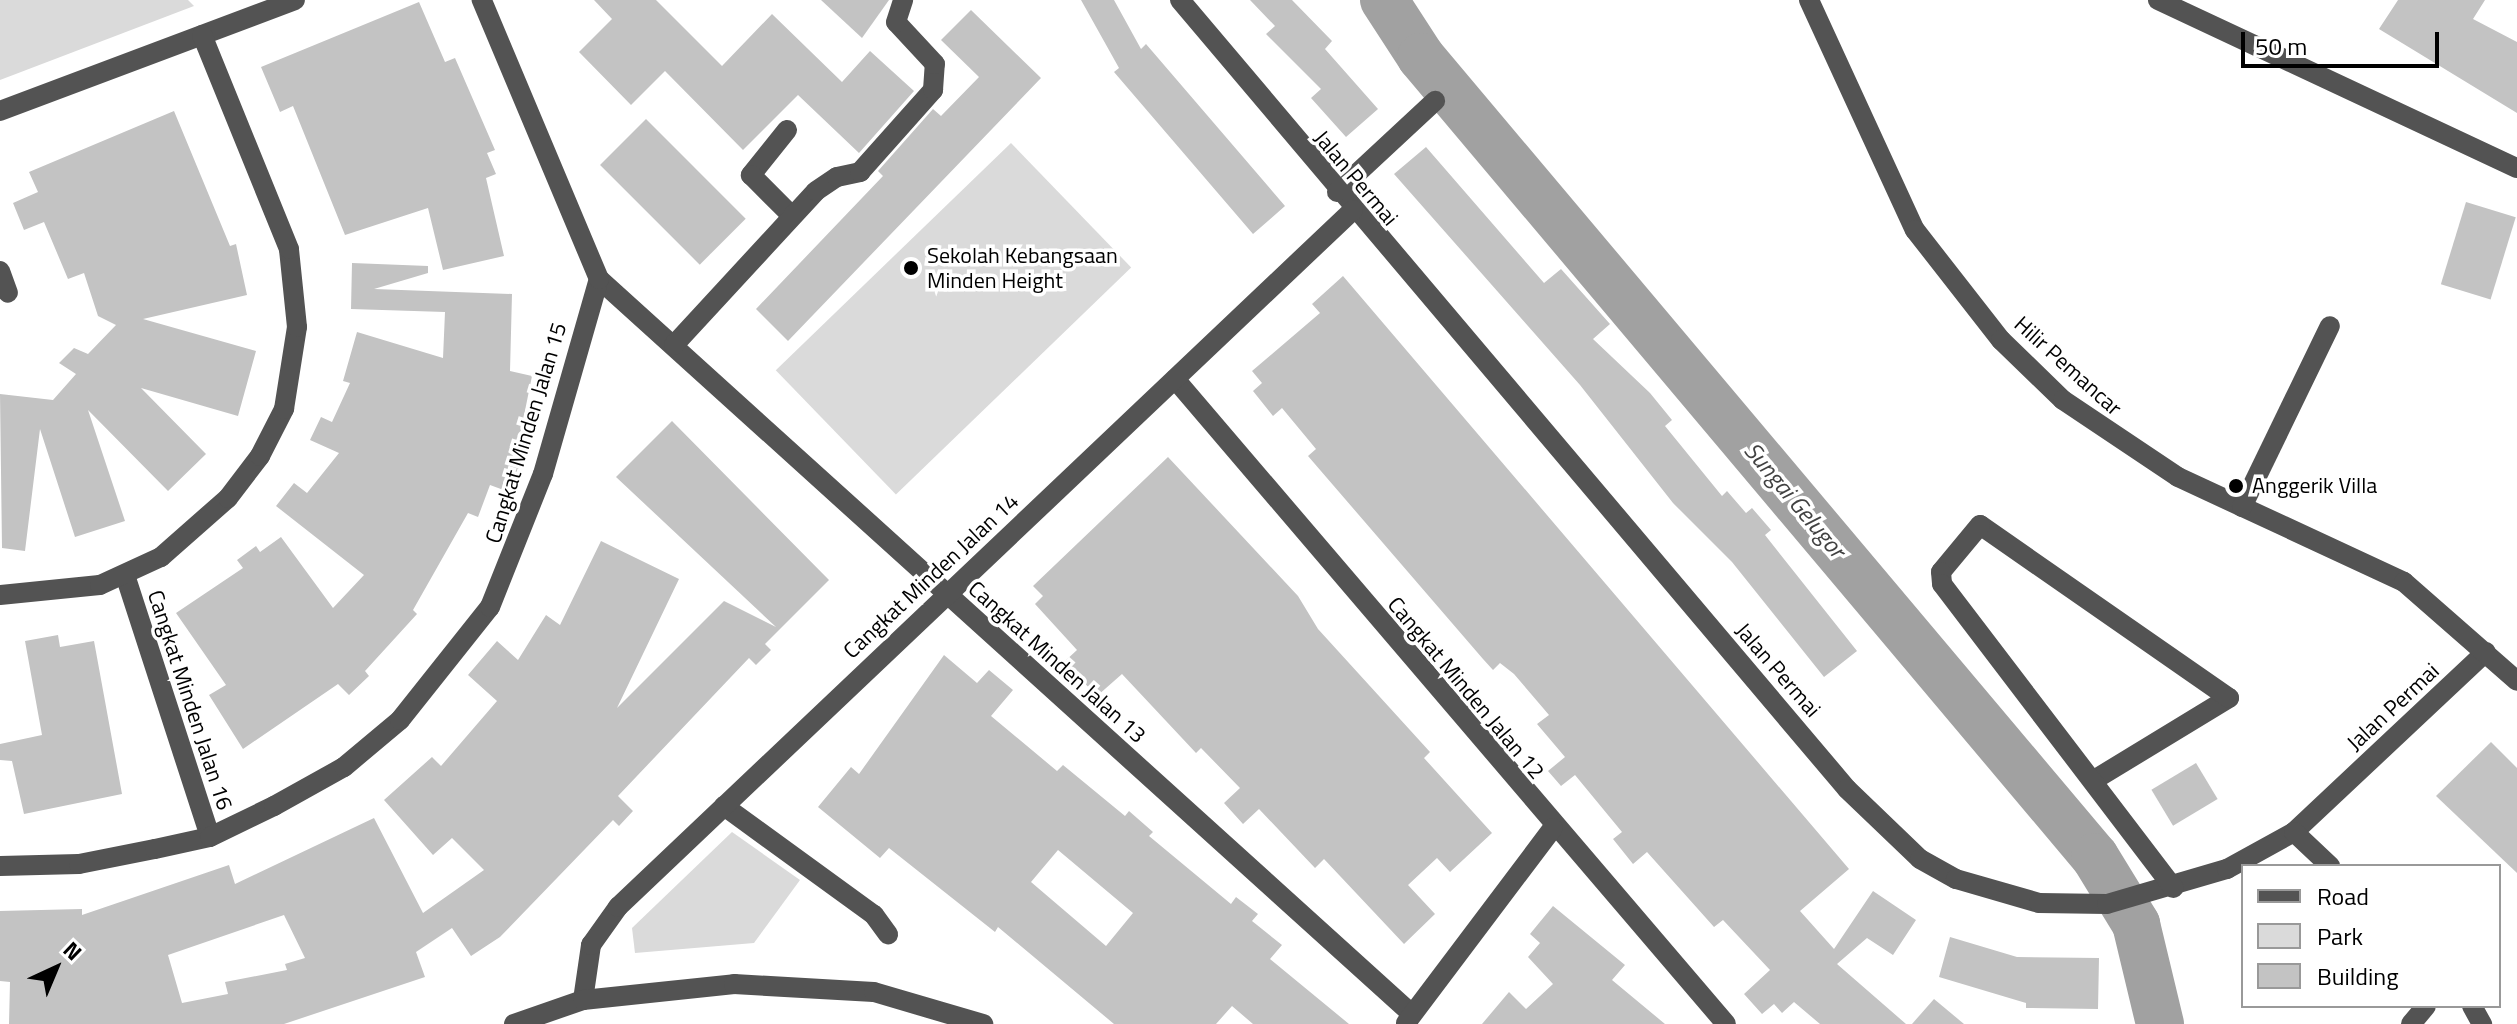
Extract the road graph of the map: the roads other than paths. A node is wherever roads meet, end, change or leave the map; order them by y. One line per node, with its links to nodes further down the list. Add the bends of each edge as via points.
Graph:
1 (295, 0): 7 (street)
2 (482, 0): 16 (street)
3 (903, 0): 14 (street, via 896,22 935,64 933,90 860,172 827,181)
4 (1180, 0): 12 (street, Jalan Permai)
5 (1809, 0): 21 (street, Hilir Pemancar, via 1915,230 1948,278 2063,400 2117,442)
6 (2158, 0): 11 (street)
7 (202, 35): 9 (street); 22 (street, Cangkat Minden Jalan 16, via 289,249 297,327 293,379 260,456 228,498 161,557)
8 (1435, 101): 12 (street)
9 (0, 111)
10 (787, 130): 14 (street, via 751,175)
11 (2517, 168)
12 (1337, 192): 13 (street, Jalan Permai)
13 (1353, 210): 20 (street, Cangkat Minden Jalan 14); 34 (street, Jalan Permai, via 1877,822 1920,859 1956,879 2039,903 2107,904)
14 (792, 216): 19 (street)
15 (0, 271): 17 (street)
16 (599, 279): 19 (street, Cangkat Minden Jalan 13); 31 (street, Cangkat Minden Jalan 15, via 543,474 490,607 400,720 344,767)
17 (8, 293)
18 (2330, 326): 21 (street)
19 (674, 345): 24 (street, Cangkat Minden Jalan 13)
20 (1175, 379): 24 (street, Cangkat Minden Jalan 14); 29 (street, Cangkat Minden Jalan 12)
21 (2242, 507): 25 (street, Hilir Pemancar, via 2404,582)
22 (126, 578): 23 (street, Cangkat Minden Jalan 16, via 60,592); 31 (street, Cangkat Minden Jalan 16)
23 (0, 595)
24 (947, 595): 28 (street, Cangkat Minden Jalan 14); 38 (street, Cangkat Minden Jalan 13)
25 (2486, 652): 26 (street, Hilir Pemancar); 30 (street, Jalan Permai)
26 (2517, 681)
27 (2094, 780): 27 (street, via 1940,578 1980,525 1994,529 2103,616 2229,698 2223,707); 34 (street)
28 (724, 806): 35 (street, via 874,915); 36 (street, Cangkat Minden Jalan 14, via 600,928)
29 (1553, 828): 38 (street); 41 (street, Cangkat Minden Jalan 12)
30 (2294, 832): 32 (street); 34 (street, Jalan Permai, via 2227,869)
31 (210, 837): 33 (street, Cangkat Minden Jalan 15, via 79,864)
32 (2328, 864)
33 (0, 866)
34 (2174, 888)
35 (888, 934)
36 (583, 1000): 39 (street); 40 (street, via 697,985 822,985 926,1004)
37 (2424, 1008): 42 (street)
38 (1409, 1019)
39 (514, 1024)
40 (983, 1024)
41 (1726, 1024)
42 (2411, 1024)

